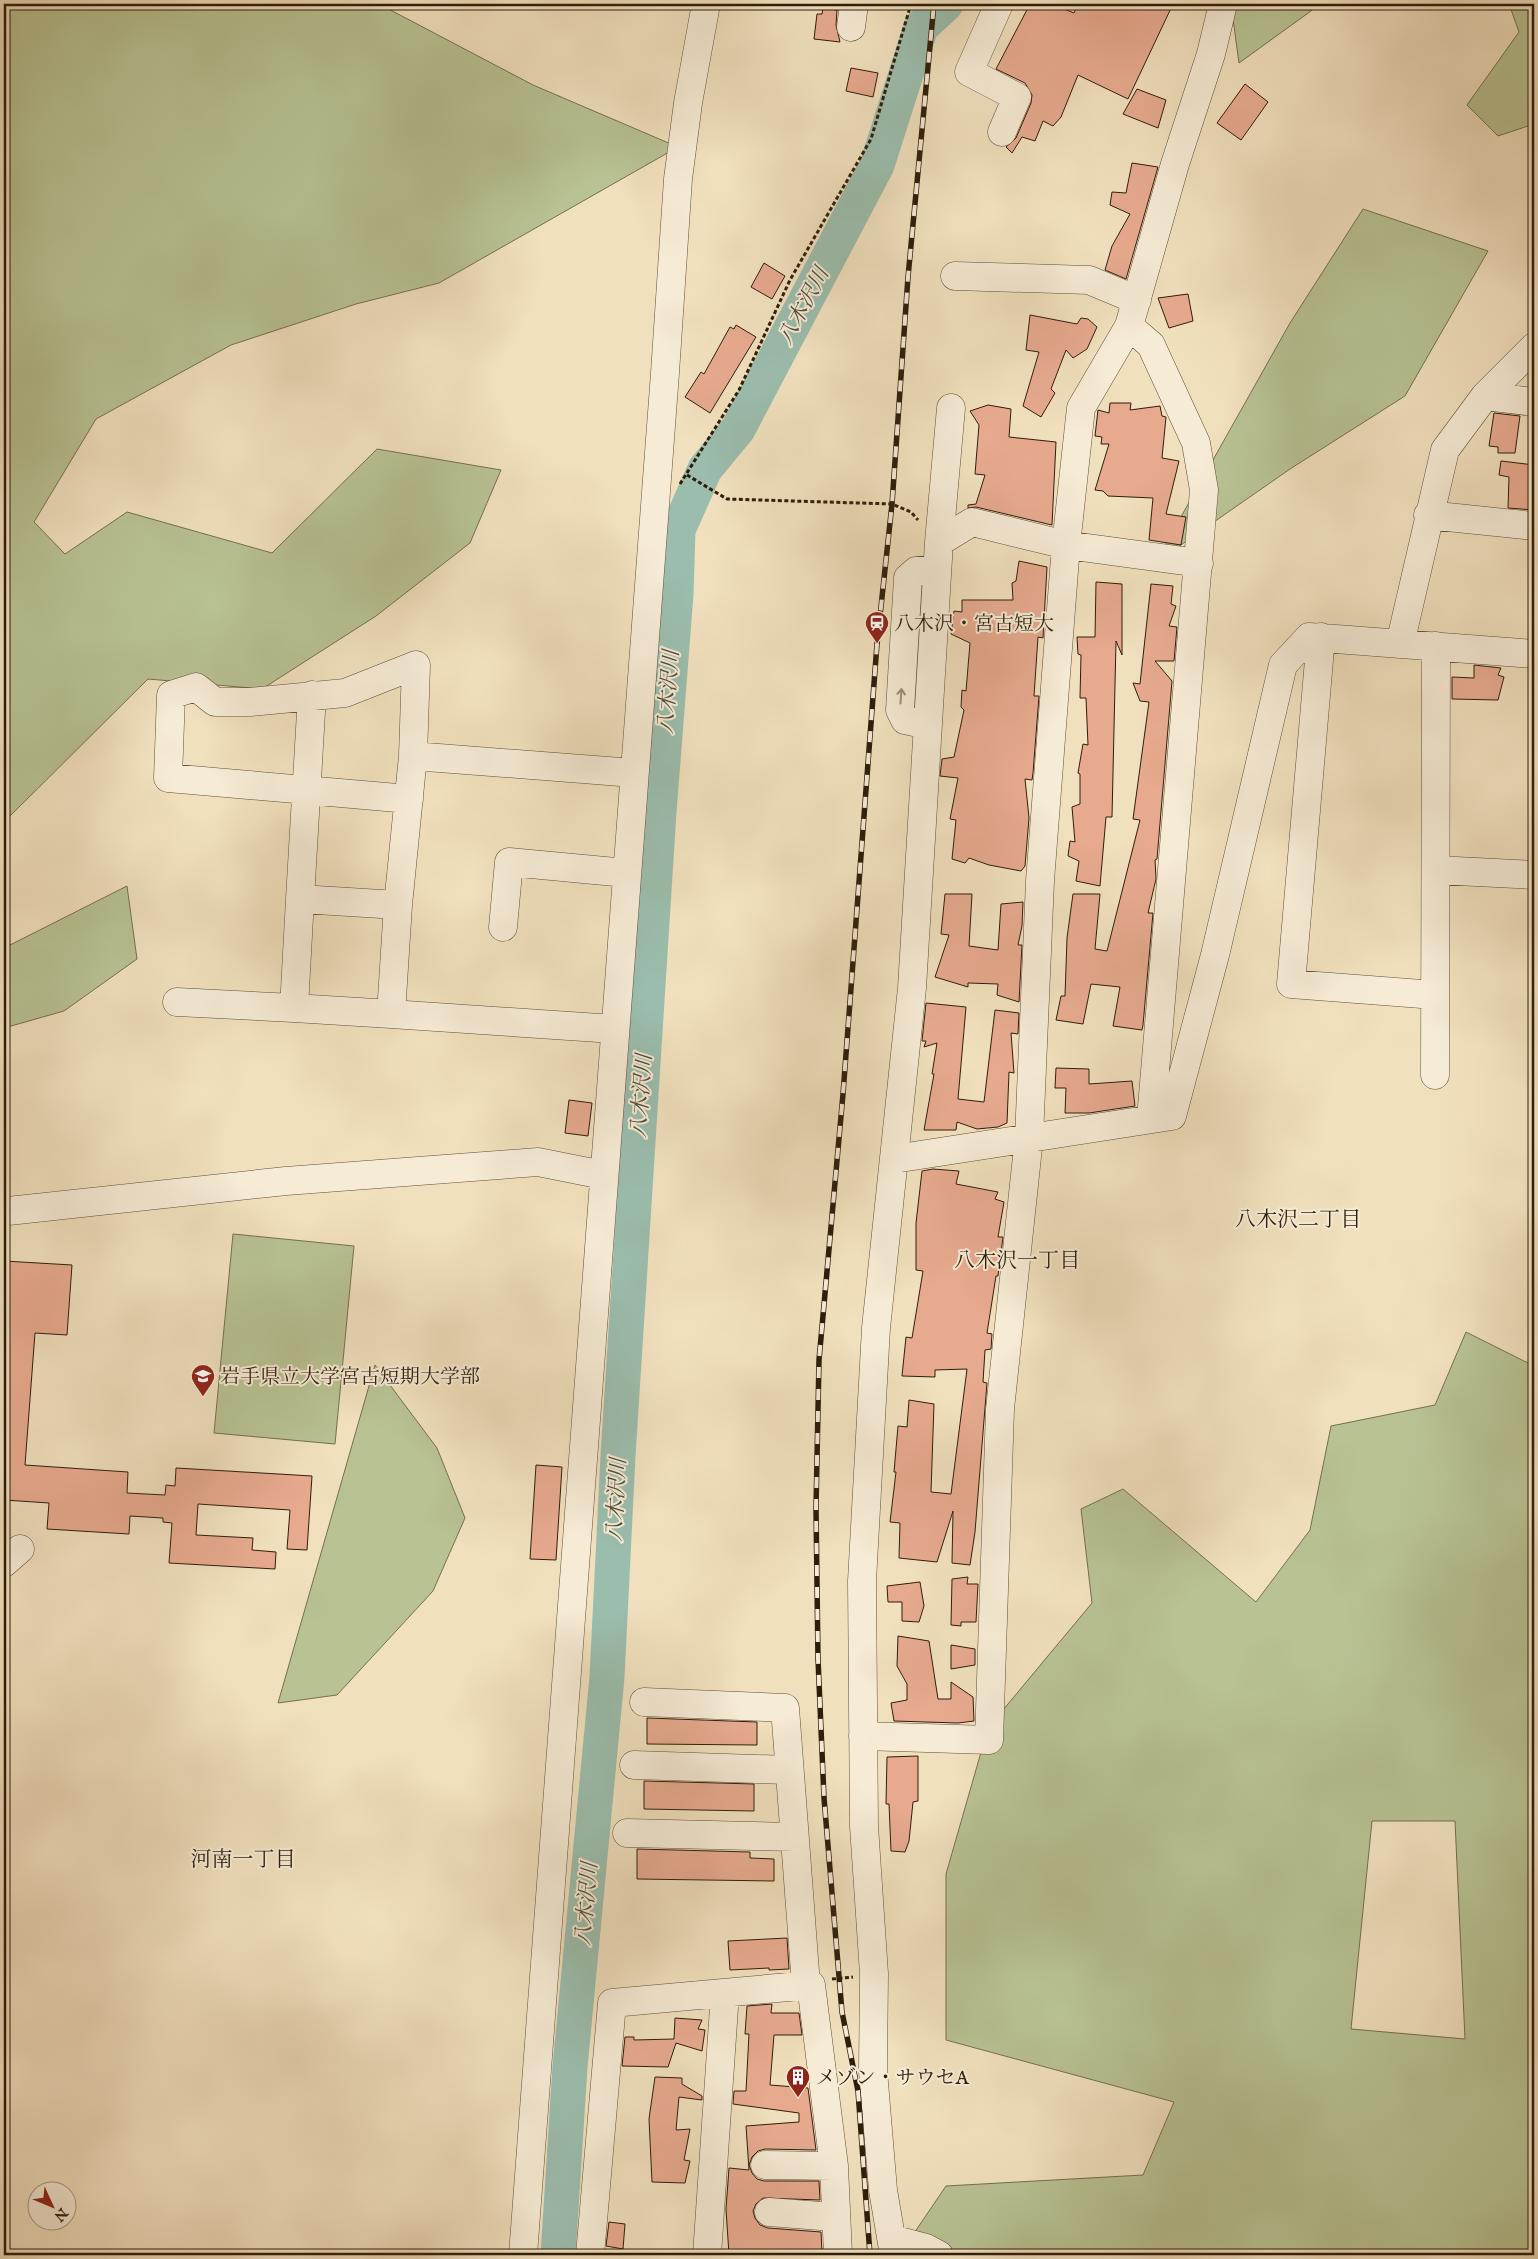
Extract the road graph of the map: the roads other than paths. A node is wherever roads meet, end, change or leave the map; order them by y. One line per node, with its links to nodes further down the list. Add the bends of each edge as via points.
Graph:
1 (706, 4): 23 (street, via 678,179)
2 (999, 4): 4 (street, via 969,72 1017,97)
3 (1222, 4): 6 (street, via 1211,54 1175,164)
4 (1002, 132)
5 (955, 276): 6 (street, via 1089,280)
6 (1137, 300): 7 (street)
7 (1129, 326): 15 (street, via 1081,408); 16 (street, via 1152,345 1196,443 1204,490)
8 (1534, 346): 9 (street)
9 (1485, 396): 10 (street); 12 (street, via 1444,450)
10 (1534, 402)
11 (951, 408): 14 (street)
12 (1428, 515): 13 (street); 18 (street)
13 (1534, 526)
14 (940, 530): 15 (street, via 972,522); 40 (street, via 912,988)
15 (1066, 544): 16 (street); 39 (street, via 1040,881)
16 (1199, 563): 38 (street)
17 (1321, 637): 18 (street); 32 (street, via 1291,984); 38 (street, via 1309,636 1283,665 1215,955 1172,1116)
18 (1400, 644): 19 (street)
19 (1436, 646): 20 (street); 26 (street)
20 (1534, 654)
21 (312, 695): 22 (street, via 345,693 416,665); 24 (street); 24 (street, via 250,702 215,702 196,687 172,695 168,778)
22 (413, 756): 23 (street); 25 (street)
23 (634, 773): 27 (street)
24 (306, 790): 25 (street); 29 (street)
25 (409, 799): 30 (street)
26 (1436, 870): 28 (street); 32 (street)
27 (626, 873): 31 (street, via 509,862); 36 (street)
28 (1534, 875)
29 (300, 899): 30 (street); 34 (street)
30 (398, 906): 35 (street)
31 (503, 927)
32 (1435, 994): 37 (street)
33 (177, 1002): 34 (street)
34 (294, 1008): 35 (street)
35 (391, 1014): 36 (street)
36 (614, 1028): 41 (street)
37 (1435, 1075)
38 (1151, 1119): 39 (street)
39 (1029, 1138): 40 (street); 44 (street, via 1000,1409 989,1740)
40 (894, 1159): 44 (street, via 876,1328 862,1581)
41 (603, 1175): 42 (street, via 538,1162 286,1181); 56 (street)
42 (8, 1211)
43 (644, 1702): 46 (street, via 785,1708)
44 (863, 1736): 55 (street, via 864,1826 874,1974 873,2071 883,2190)
45 (634, 1765): 46 (street)
46 (789, 1770): 48 (street)
47 (628, 1833): 48 (street)
48 (794, 1837): 49 (street)
49 (806, 1985): 50 (street); 52 (street, via 811,1985)
50 (725, 1993): 57 (street, via 612,2003); 58 (street)
51 (765, 2165): 52 (street)
52 (834, 2166): 54 (street)
53 (769, 2212): 54 (street)
54 (834, 2218): 59 (street)
55 (893, 2247): 60 (street, via 926,2248)
56 (523, 2255)
57 (590, 2255)
58 (707, 2255)
59 (838, 2255)
60 (940, 2255)

